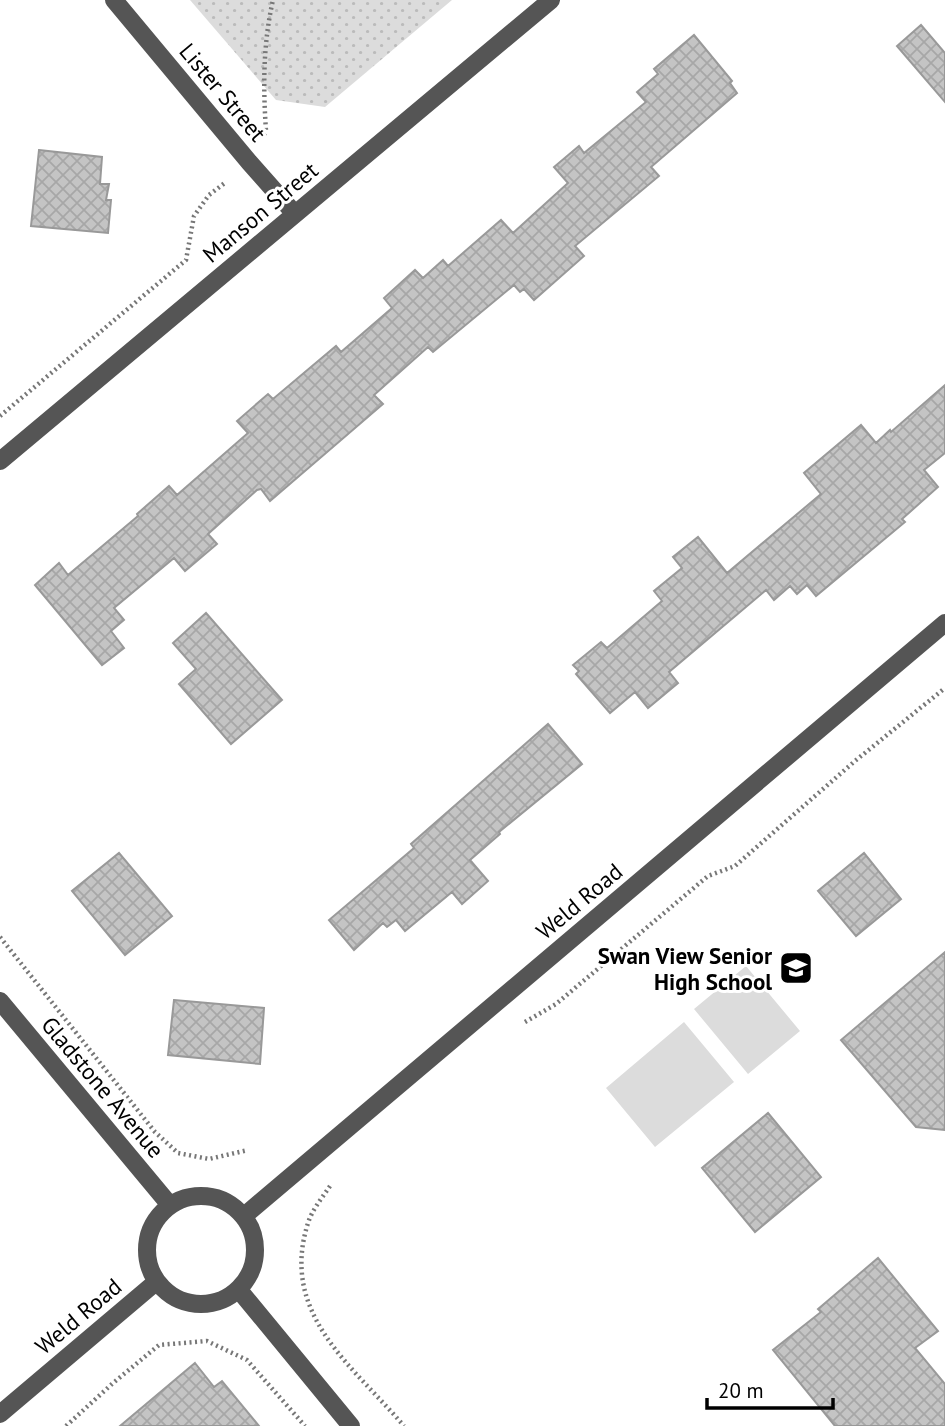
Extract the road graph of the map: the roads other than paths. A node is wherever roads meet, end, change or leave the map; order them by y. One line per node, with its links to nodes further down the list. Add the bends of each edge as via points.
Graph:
1 (114, 0): 3 (street, Lister Street)
2 (551, 0): 3 (street, Manson Street)
3 (295, 214): 4 (street, Manson Street)
4 (0, 461)
5 (945, 623): 8 (street, Weld Road)
6 (0, 1001): 7 (street, Gladstone Avenue)
7 (169, 1205): 8 (street, via 187,1196 204,1195 223,1199); 9 (street, via 152,1224 146,1246)
8 (244, 1216): 10 (street, via 253,1231 256,1251)
9 (156, 1282): 10 (street, via 176,1299 197,1305 219,1302); 11 (street, Weld Road)
10 (239, 1290): 12 (street)
11 (0, 1414)
12 (351, 1426)

